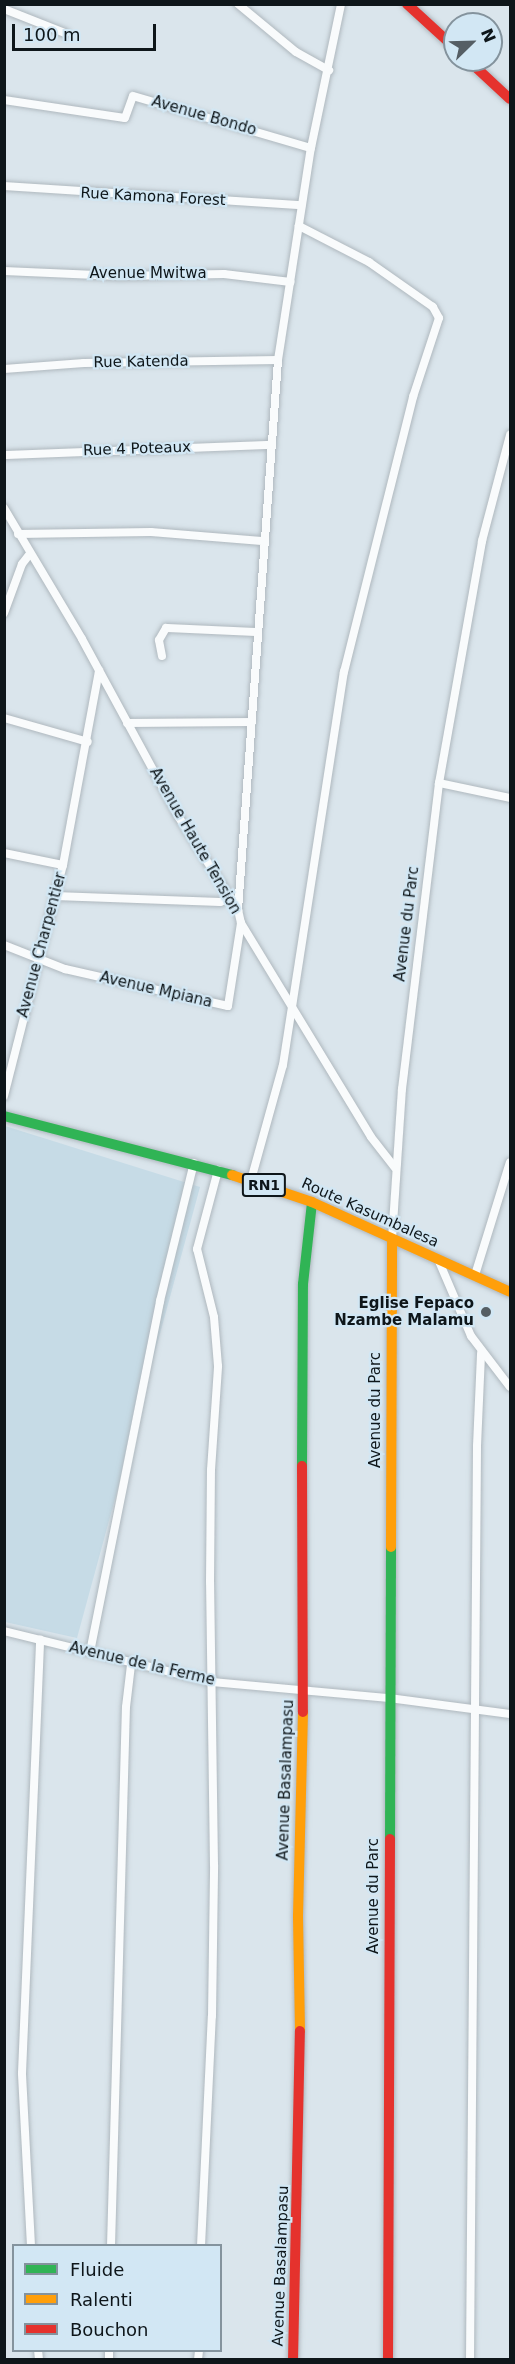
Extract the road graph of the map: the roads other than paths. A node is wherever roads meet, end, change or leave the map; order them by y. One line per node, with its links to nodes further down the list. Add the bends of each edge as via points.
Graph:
1 (238, 4): 7 (street, via 296,52)
2 (341, 4): 7 (street)
3 (407, 4): 6 (main road)
4 (4, 9): 5 (street)
5 (65, 33)
6 (443, 37)
7 (329, 70): 11 (street)
8 (481, 72): 9 (main road)
9 (510, 99)
10 (4, 100): 11 (street, Avenue Bondo, via 125,118 133,96)
11 (312, 148): 13 (street)
12 (4, 186): 13 (street, Rue Kamona Forest)
13 (302, 205): 14 (street)
14 (299, 226): 16 (street); 44 (street, via 369,262 433,307 439,318 413,397 344,672)
15 (4, 271): 16 (street, Avenue Mwitwa, via 118,276 224,274)
16 (291, 282): 17 (street)
17 (278, 360): 18 (street, Rue Katenda, via 84,363); 20 (street)
18 (4, 369)
19 (510, 435): 34 (street, Avenue du Parc, via 482,540)
20 (269, 446): 21 (street, Rue 4 Poteaux); 24 (street)
21 (4, 455)
22 (4, 508): 23 (street, Avenue Haute Tension)
23 (18, 534): 24 (street, via 150,532); 25 (street, Avenue Haute Tension)
24 (262, 540): 27 (street)
25 (30, 555): 26 (street, via 22,564); 29 (street, Avenue Haute Tension)
26 (4, 613)
27 (257, 632): 28 (street, via 166,628 159,640); 31 (street)
28 (162, 656)
29 (99, 670): 32 (street, Avenue Haute Tension); 33 (street, Avenue Charpentier)
30 (4, 718): 33 (street)
31 (252, 722): 32 (street); 40 (street)
32 (127, 723): 39 (street, Avenue Haute Tension, via 178,816)
33 (88, 741): 37 (street, Avenue Charpentier)
34 (439, 783): 35 (street); 49 (street, Avenue du Parc)
35 (510, 798)
36 (4, 853): 37 (street, Avenue Charpentier)
37 (63, 865): 38 (street, Avenue Charpentier)
38 (55, 896): 39 (street, via 220,902); 43 (street, Avenue Charpentier)
39 (231, 898): 40 (street, Avenue Haute Tension)
40 (238, 910): 41 (street, Avenue Haute Tension)
41 (241, 923): 43 (street, Avenue Mpiana, via 228,1006); 44 (street, Avenue Haute Tension)
42 (4, 945): 43 (street, Avenue Mpiana)
43 (36, 960): 45 (street, Avenue Charpentier)
44 (292, 1004): 49 (street, Avenue Haute Tension, via 371,1137); 51 (street, via 283,1065)
45 (4, 1096)
46 (4, 1116): 48 (main road, Route Kasumbalesa / RN1)
47 (510, 1162): 55 (street)
48 (194, 1163): 50 (main road, Route Kasumbalesa / RN1); 61 (street, via 160,1300)
49 (395, 1168): 53 (street, Avenue du Parc)
50 (218, 1169): 51 (main road, Route Kasumbalesa / RN1); 63 (street, via 197,1249 214,1317 218,1366 211,1470)
51 (251, 1180): 52 (main road, Route Kasumbalesa / RN1)
52 (312, 1202): 53 (main road, Route Kasumbalesa / RN1); 64 (main road, Avenue Basalampasu, via 303,1284 301,1389)
53 (392, 1240): 54 (main road, Route Kasumbalesa / RN1); 65 (main road, Avenue du Parc)
54 (438, 1259): 55 (main road, Route Kasumbalesa / RN1); 57 (street)
55 (475, 1275): 56 (main road, Route Kasumbalesa / RN1)
56 (510, 1292)
57 (481, 1353): 58 (street); 66 (street)
58 (510, 1387)
59 (4, 1631): 60 (street, Avenue de la Ferme)
60 (40, 1639): 61 (street, Avenue de la Ferme); 68 (street, via 22,2073)
61 (90, 1652): 62 (street, Avenue de la Ferme)
62 (131, 1665): 63 (street, Avenue de la Ferme); 69 (street, via 120,1880)
63 (212, 1682): 64 (street, Avenue de la Ferme); 70 (street, via 212,2016)
64 (304, 1690): 65 (street, Avenue de la Ferme); 71 (main road, Avenue Basalampasu)
65 (389, 1698): 66 (street, Avenue de la Ferme); 72 (main road, Avenue du Parc)
66 (474, 1710): 67 (street, Avenue de la Ferme); 73 (street)
67 (510, 1714)
68 (31, 2244)
69 (111, 2244)
70 (201, 2244)
71 (294, 2360)
72 (388, 2360)
73 (470, 2360)

